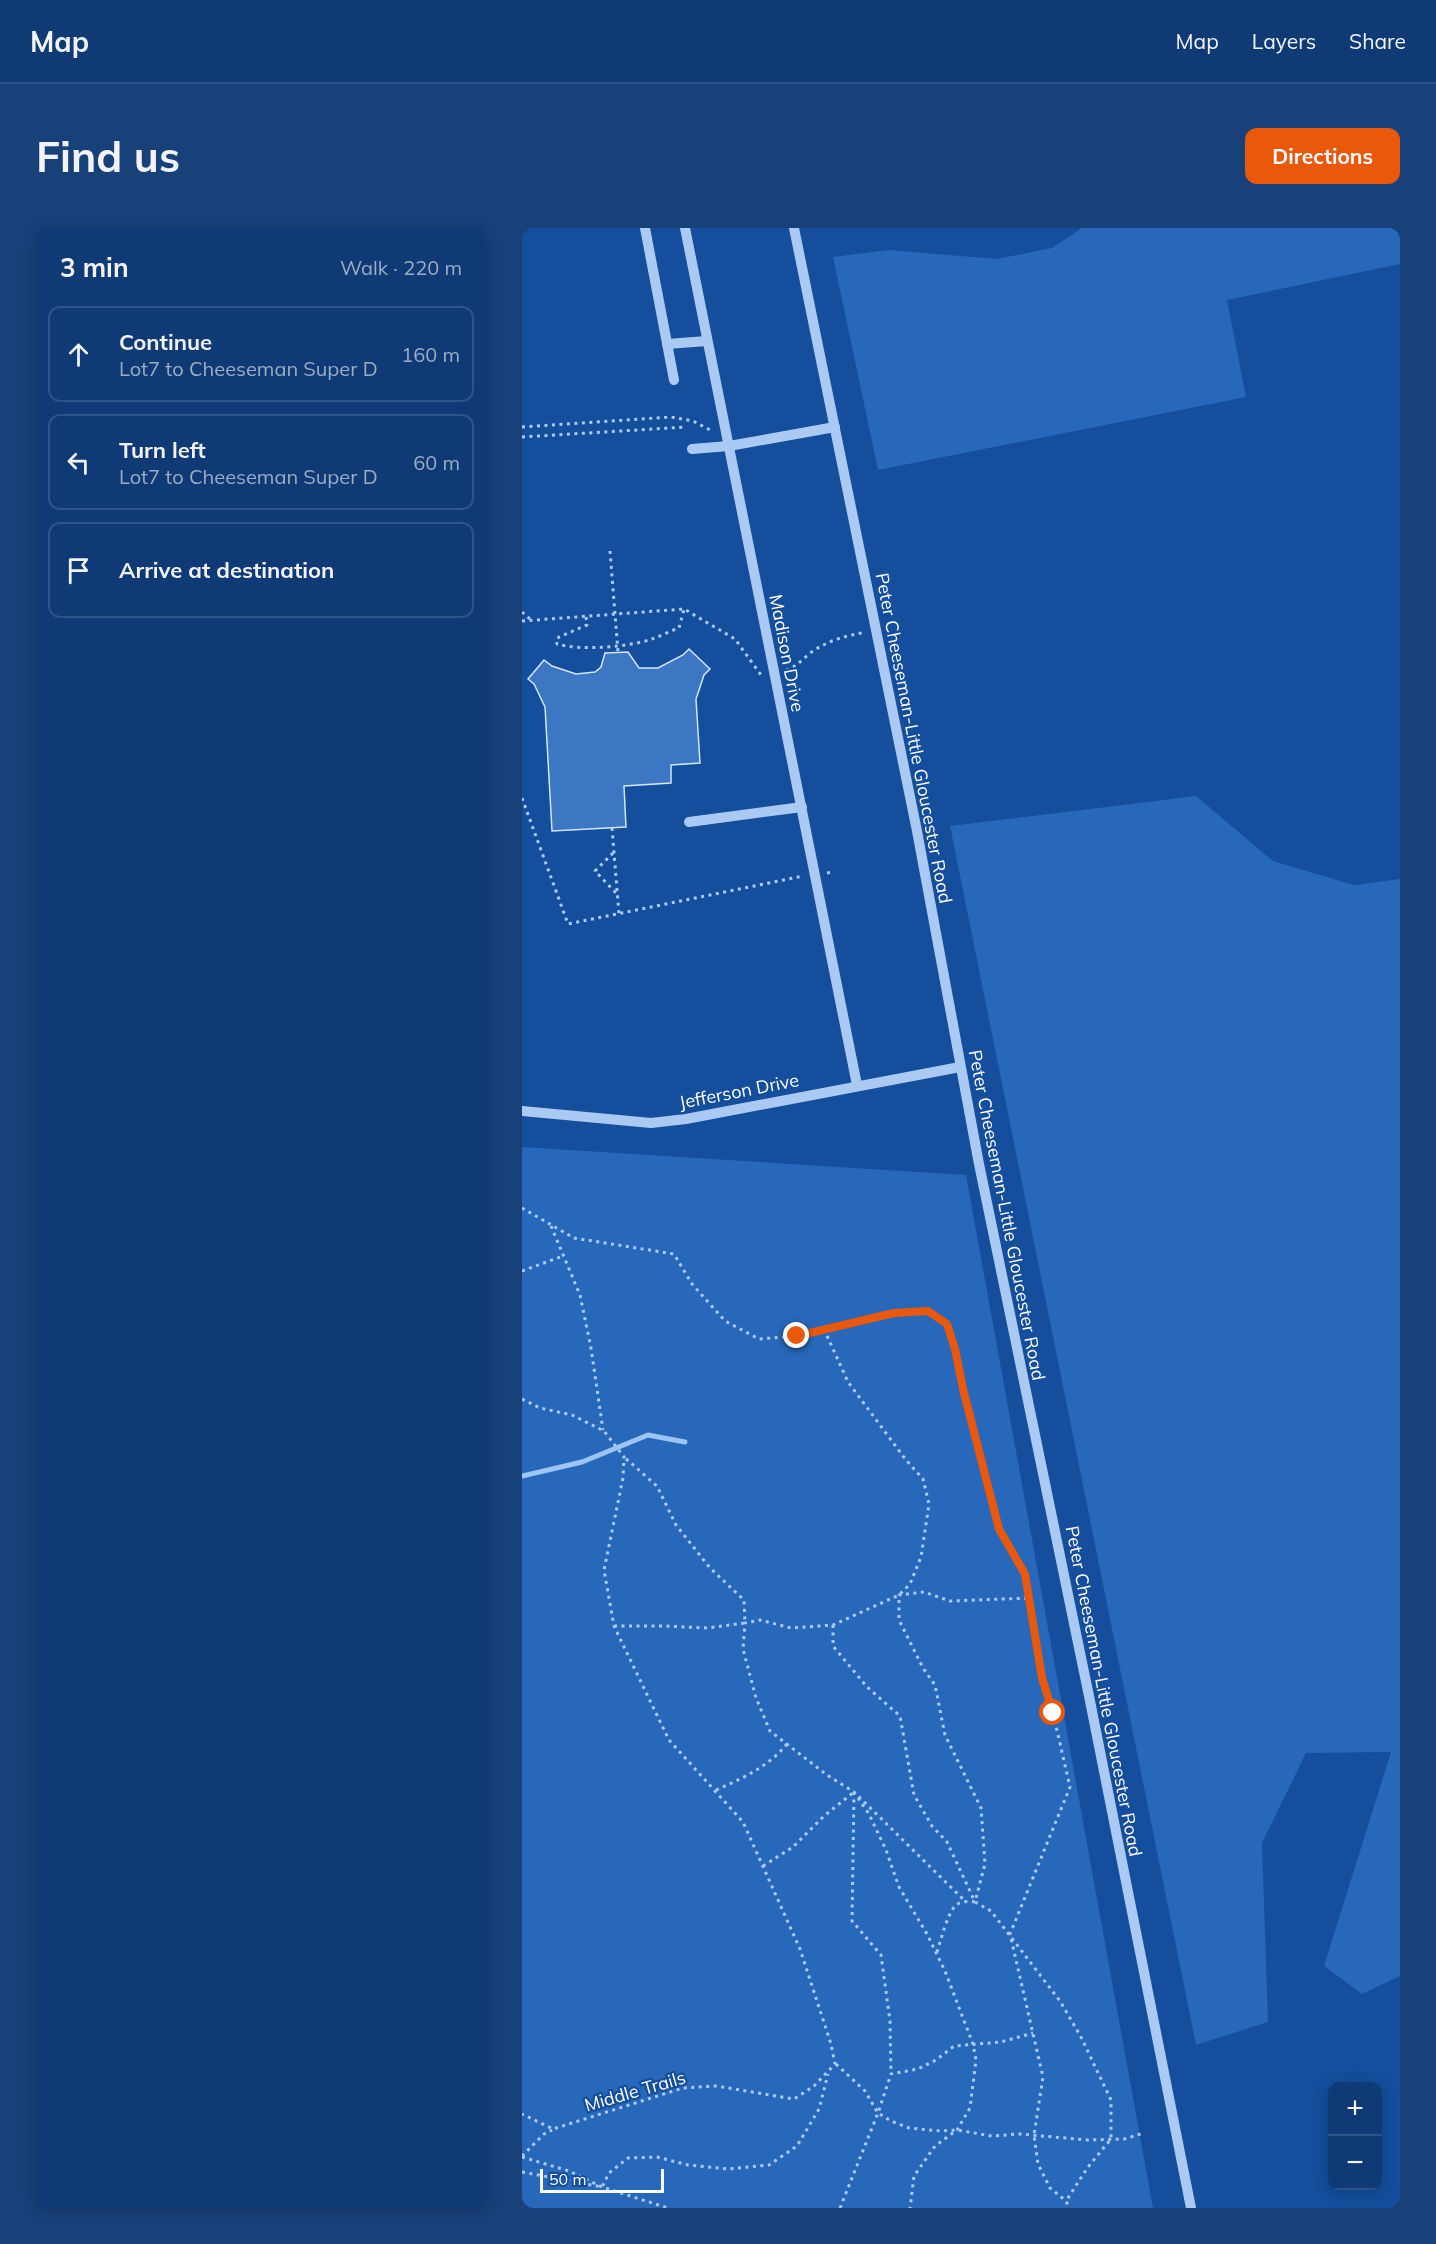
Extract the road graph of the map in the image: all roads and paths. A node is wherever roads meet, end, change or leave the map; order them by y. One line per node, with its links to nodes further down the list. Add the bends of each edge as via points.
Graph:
1 (645, 228): 5 (street)
2 (685, 228): 4 (street, Madison Drive)
3 (794, 228): 9 (street, Peter Cheeseman-Little Gloucester Road)
4 (708, 341): 5 (street); 11 (street, Madison Drive)
5 (667, 344): 6 (street)
6 (674, 380)
7 (522, 427): 11 (path, via 671,417 693,421 713,431)
8 (686, 427): 10 (path)
9 (835, 427): 11 (street); 35 (street, Peter Cheeseman-Little Gloucester Road, via 917,831)
10 (522, 437)
11 (729, 446): 12 (street); 23 (street, Madison Drive)
12 (692, 449)
13 (610, 551): 16 (path)
14 (684, 609): 16 (path); 21 (path, via 679,628 651,640); 23 (path, via 735,639 761,675)
15 (522, 612): 18 (path)
16 (615, 614): 17 (path); 21 (path)
17 (586, 616): 18 (path); 21 (path, via 587,625 558,637 557,644)
18 (531, 620): 19 (path)
19 (522, 621)
20 (862, 633): 23 (path, via 833,640 792,668)
21 (617, 646): 22 (path)
22 (618, 652)
23 (774, 672): 25 (street, Madison Drive)
24 (522, 798): 34 (path, via 568,924)
25 (802, 807): 26 (street); 31 (street, Madison Drive)
26 (689, 822)
27 (612, 828): 28 (path)
28 (614, 852): 33 (path); 33 (path, via 595,871)
29 (800, 867): 32 (path)
30 (834, 872): 31 (path)
31 (816, 875): 32 (path); 36 (street, Madison Drive)
32 (801, 876): 34 (path)
33 (618, 895): 34 (path)
34 (619, 914)
35 (960, 1067): 36 (street, Jefferson Drive); 79 (street, Peter Cheeseman-Little Gloucester Road)
36 (857, 1085): 37 (street, Jefferson Drive, via 651,1123)
37 (522, 1111)
38 (522, 1208): 39 (path)
39 (551, 1224): 40 (path); 42 (path, via 574,1238 674,1254 692,1284 724,1321 759,1339)
40 (563, 1256): 41 (path); 44 (path, via 580,1295)
41 (522, 1271)
42 (824, 1329): 46 (path, via 848,1382 923,1479 929,1504 921,1557 910,1584); 47 (path, via 894,1313 928,1311 947,1324 999,1529 1025,1574)
43 (522, 1399): 44 (path, via 540,1408 572,1415)
44 (603, 1431): 45 (path)
45 (624, 1457): 48 (path, via 657,1486 676,1525 710,1568 744,1600); 50 (path, via 604,1570)
46 (899, 1595): 47 (path, via 924,1592 950,1601); 49 (path); 56 (path, via 899,1620 935,1685 945,1735 981,1808 985,1864)
47 (1030, 1598): 57 (path, via 1042,1678 1070,1787)
48 (745, 1623): 49 (path, via 760,1620 791,1628); 50 (path, via 707,1628); 51 (path, via 743,1648 756,1698 770,1731)
49 (833, 1625): 56 (path, via 833,1646 867,1687 900,1716 914,1795 932,1826 947,1842)
50 (614, 1626): 52 (path, via 669,1740)
51 (787, 1744): 52 (path, via 748,1777); 53 (path)
52 (716, 1790): 54 (path, via 743,1822)
53 (854, 1792): 54 (path, via 793,1847); 55 (path); 58 (path, via 869,1814 899,1887); 63 (path, via 852,1921 881,1954 890,2020)
54 (763, 1866): 61 (path, via 800,1949)
55 (965, 1901): 56 (path); 58 (path, via 956,1905)
56 (975, 1902): 57 (path, via 991,1911)
57 (1010, 1934): 59 (path); 70 (path, via 1060,2001 1099,2072 1111,2100)
58 (937, 1952): 60 (path)
59 (1033, 2034): 60 (path); 69 (path, via 1043,2077)
60 (973, 2044): 63 (path, via 954,2046 918,2069); 67 (path, via 976,2060 970,2108)
61 (835, 2063): 62 (path); 64 (path, via 865,2091)
62 (828, 2071): 66 (path, Middle Trails, via 794,2099 716,2086 683,2088); 73 (path, via 819,2109 797,2146 769,2165 729,2169 657,2157 628,2158 609,2173)
63 (891, 2073): 64 (path)
64 (878, 2113): 67 (path, via 909,2128); 76 (path)
65 (522, 2114): 66 (path)
66 (553, 2129): 71 (path)
67 (957, 2130): 69 (path, via 992,2136); 77 (path, via 935,2146 914,2176)
68 (1144, 2133): 70 (path)
69 (1034, 2135): 70 (path); 74 (path, via 1038,2164 1050,2188)
70 (1111, 2139): 74 (path)
71 (522, 2157): 73 (path, via 569,2171)
72 (522, 2172): 73 (path)
73 (602, 2187): 75 (path)
74 (1066, 2201): 78 (path)
75 (668, 2208)
76 (840, 2208)
77 (910, 2208)
78 (1069, 2208)
79 (1191, 2208)

